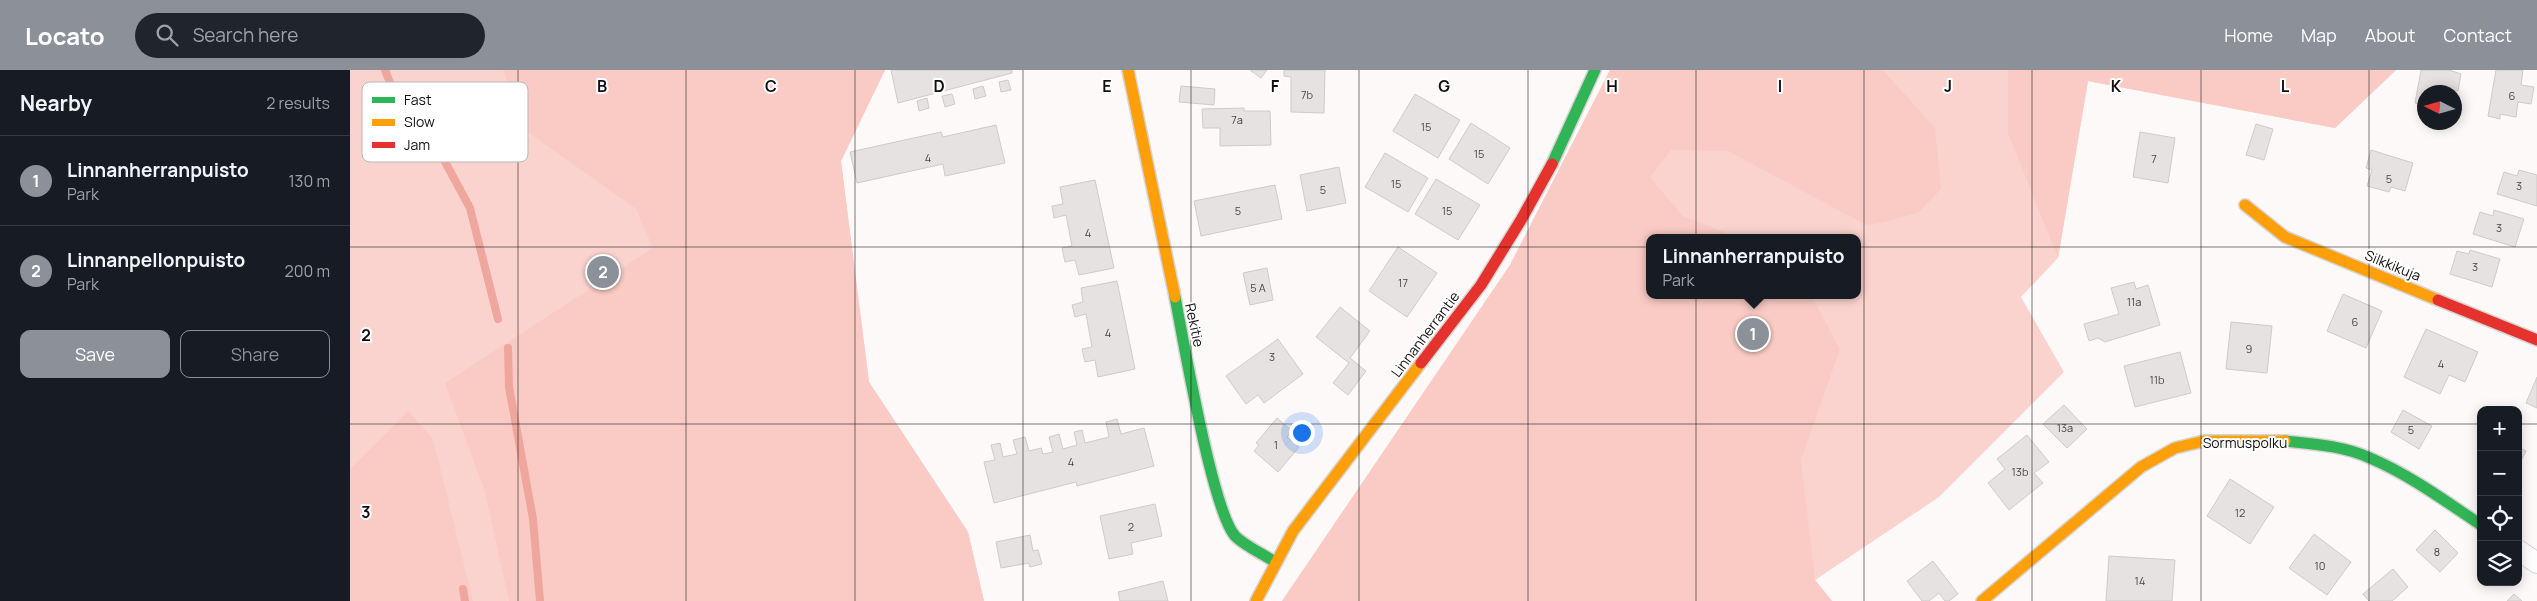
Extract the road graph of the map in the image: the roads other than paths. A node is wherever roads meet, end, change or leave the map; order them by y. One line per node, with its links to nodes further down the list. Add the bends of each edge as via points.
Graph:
1 (1128, 70): 8 (street, Rekitie, via 1193,387 1225,521 1236,537)
2 (1595, 70): 8 (street, Linnanherrantie, via 1557,154 1481,284 1293,531)
3 (2245, 205): 4 (street, Silkkikuja, via 2285,237)
4 (2537, 340)
5 (2477, 522): 10 (street, Sormuspolku, via 2414,480 2369,458 2326,445 2275,440 2204,441 2175,448 2141,467)
6 (2522, 552): 7 (street)
7 (2536, 560)
8 (1275, 562): 9 (street, Linnanherrantie)
9 (1256, 601)
10 (1982, 601)

